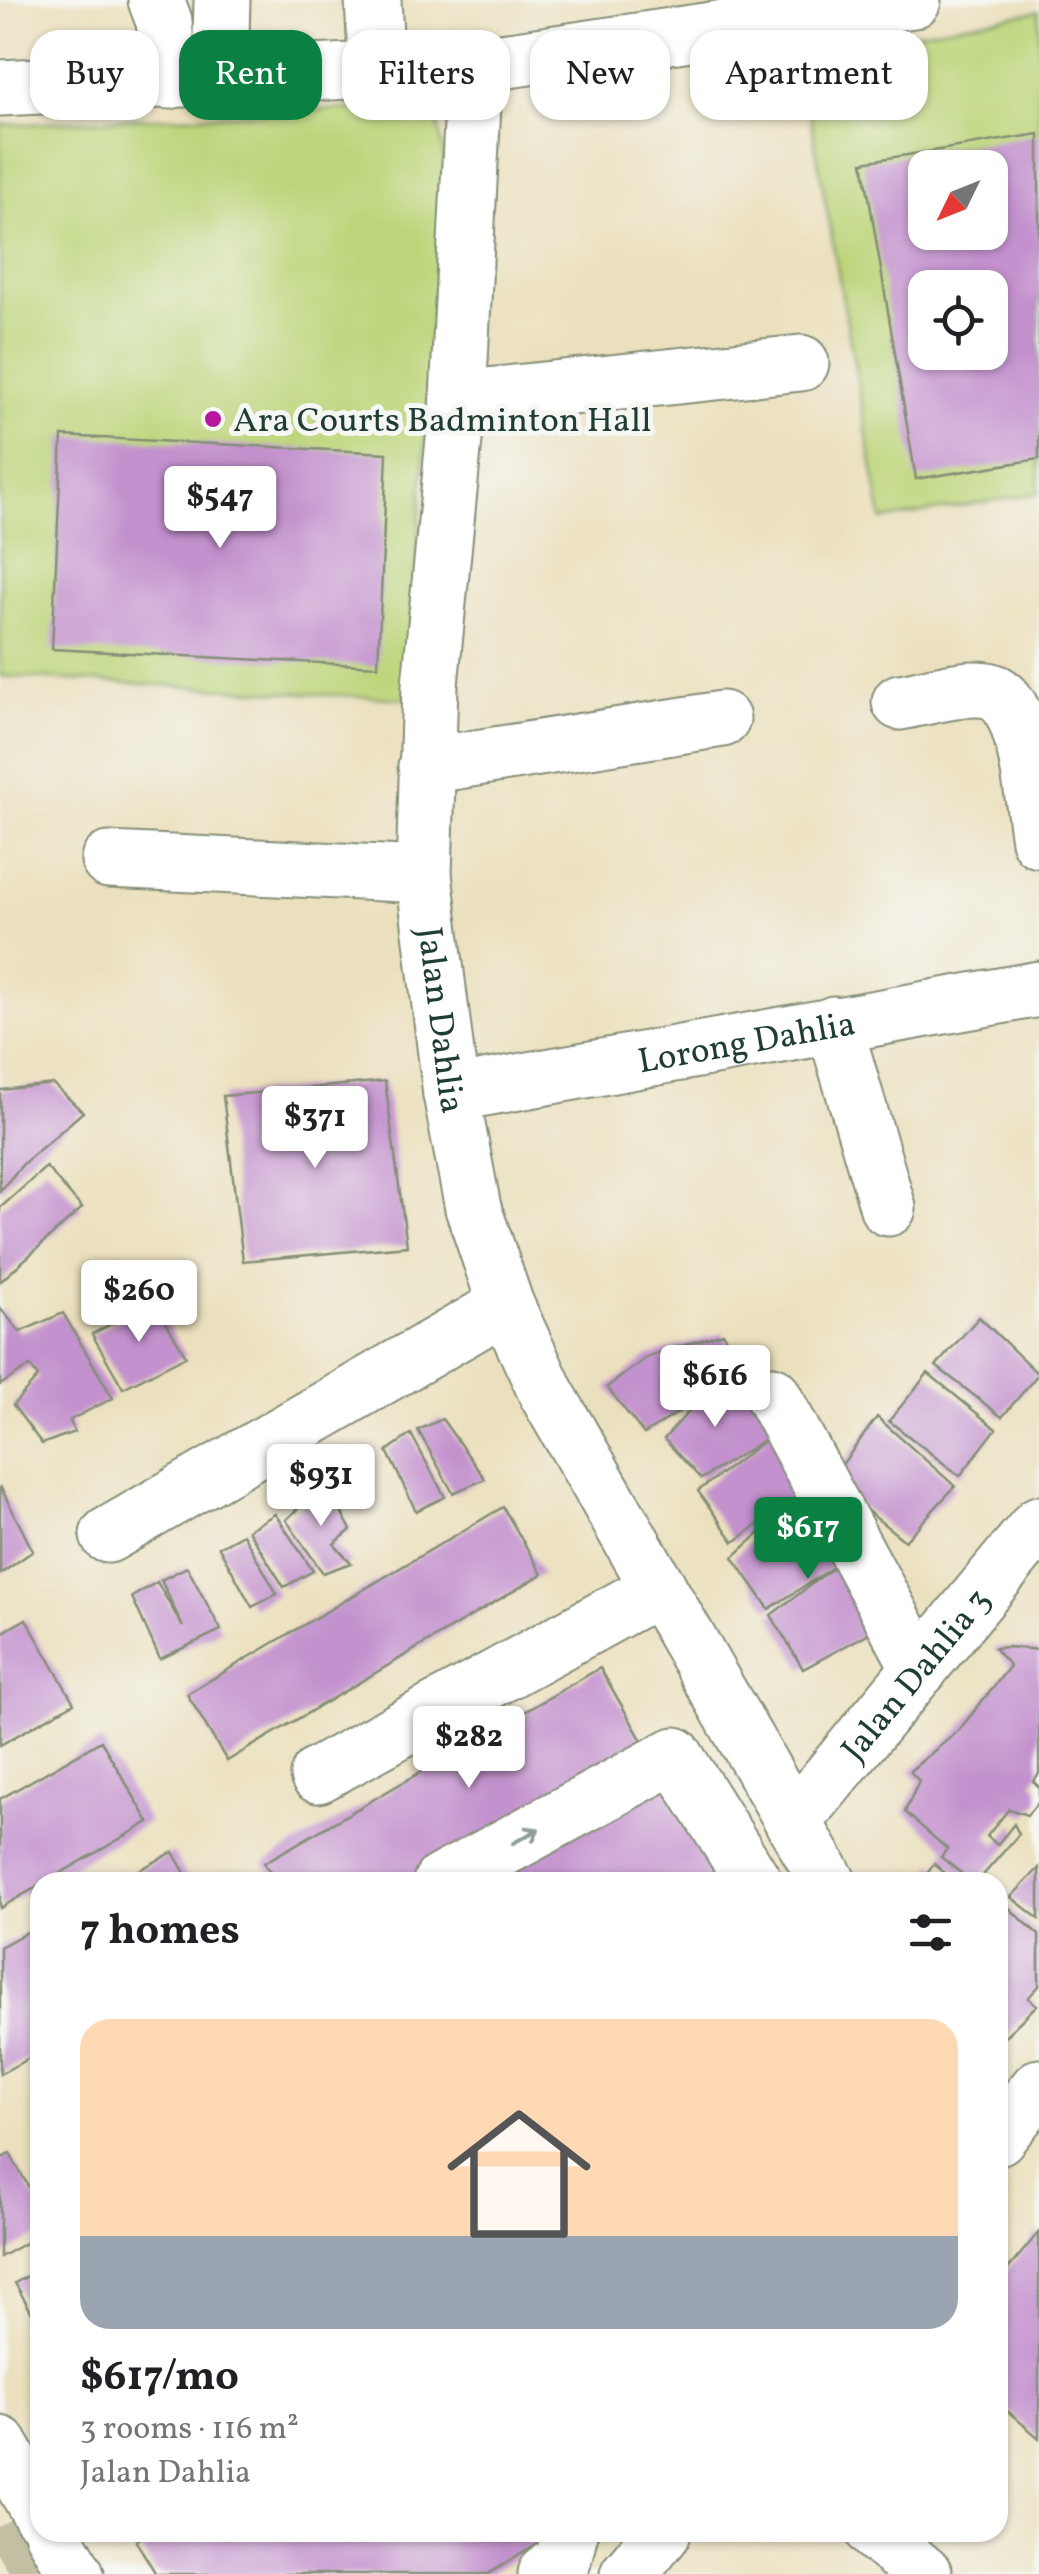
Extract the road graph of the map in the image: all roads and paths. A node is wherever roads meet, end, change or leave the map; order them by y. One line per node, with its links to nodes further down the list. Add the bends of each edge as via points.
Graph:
1 (156, 0): 7 (street)
2 (222, 0): 5 (street)
3 (374, 0): 6 (street)
4 (913, 0): 8 (street)
5 (211, 30)
6 (375, 30)
7 (179, 50)
8 (510, 60)
9 (179, 80): 10 (street)
10 (0, 88)
11 (472, 120): 13 (street, Jalan Dahlia)
12 (801, 363): 13 (street)
13 (458, 399): 16 (street, Jalan Dahlia)
14 (900, 702): 17 (street, via 981,689 1006,699 1018,722)
15 (722, 719): 16 (street)
16 (426, 766): 19 (street, Jalan Dahlia)
17 (1039, 840)
18 (109, 860): 19 (street)
19 (424, 875): 22 (street, Jalan Dahlia)
20 (1039, 989): 21 (street, Lorong Dahlia)
21 (834, 1024): 22 (street, Lorong Dahlia); 23 (street)
22 (451, 1094): 24 (street, Jalan Dahlia, via 473,1208)
23 (888, 1208)
24 (506, 1305): 27 (street); 28 (street, Jalan Dahlia, via 546,1394)
25 (772, 1394): 29 (street)
26 (1039, 1524): 29 (street, Jalan Dahlia 3)
27 (108, 1535)
28 (658, 1588): 30 (street, Jalan Dahlia); 31 (street)
29 (920, 1669): 33 (street, Jalan Dahlia 3)
30 (752, 1751): 32 (street); 33 (street, Jalan Dahlia)
31 (318, 1775)
32 (694, 1785): 34 (street); 35 (street, one-way to 32, via 675,1755)
33 (789, 1814): 34 (street); 36 (street, Jalan Dahlia)
34 (741, 1860)
35 (459, 1872)
36 (822, 1872)
37 (1039, 2088): 38 (street)
38 (1008, 2125)
39 (0, 2444): 40 (street)
40 (30, 2496)
41 (58, 2542): 45 (street)
42 (568, 2542): 46 (street, via 563,2560)
43 (655, 2542): 47 (street)
44 (886, 2542): 48 (street)
45 (76, 2574)
46 (546, 2574)
47 (628, 2574)
48 (924, 2574)

